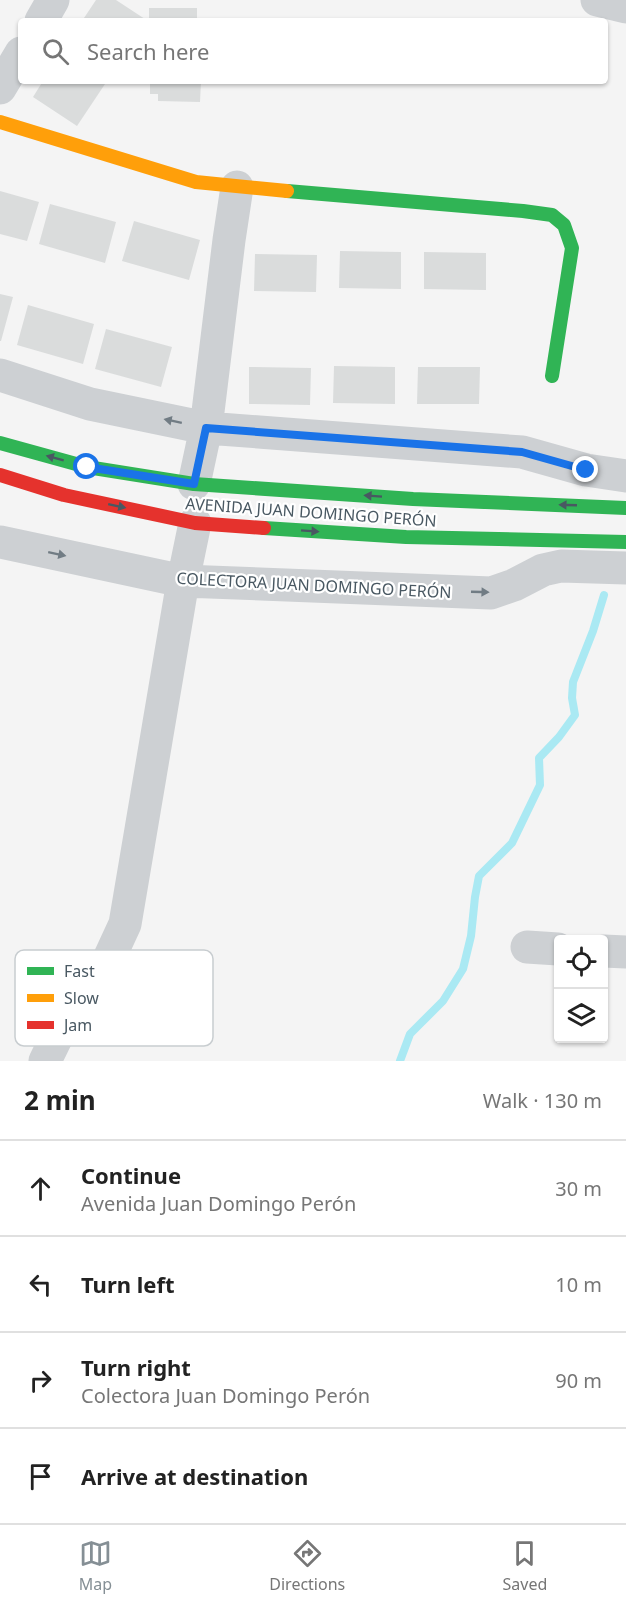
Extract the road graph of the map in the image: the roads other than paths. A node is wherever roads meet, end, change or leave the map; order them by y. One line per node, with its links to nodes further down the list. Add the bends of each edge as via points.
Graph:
1 (53, 0): 4 (street)
2 (597, 0): 3 (street)
3 (626, 7)
4 (43, 18)
5 (18, 58): 6 (street)
6 (0, 88)
7 (0, 122): 8 (main road, via 195,182)
8 (237, 187): 10 (main road, via 552,215 564,225 572,248); 11 (street)
9 (0, 375): 11 (street, one-way to 9, via 90,404)
10 (552, 376)
11 (206, 428): 14 (street, via 522,452 586,470); 15 (street)
12 (0, 443): 15 (main road, AVENIDA JUAN DOMINGO PERÓN, one-way to 12, via 87,467)
13 (0, 475): 17 (main road, AVENIDA JUAN DOMINGO PERÓN, one-way to 17, via 64,495)
14 (626, 476)
15 (194, 484): 16 (main road, AVENIDA JUAN DOMINGO PERÓN, one-way to 15, via 412,499)
16 (626, 507)
17 (195, 523): 19 (main road, AVENIDA JUAN DOMINGO PERÓN, one-way to 19, via 406,537); 21 (street)
18 (0, 542): 21 (street, COLECTORA JUAN DOMINGO PERÓN, one-way to 21)
19 (626, 542)
20 (626, 568): 21 (street, COLECTORA JUAN DOMINGO PERÓN, one-way to 20, via 491,593 561,566)
21 (183, 581): 22 (street, via 124,924)
22 (113, 950)
23 (608, 951): 24 (street)
24 (626, 952)
25 (52, 1046): 26 (street)
26 (45, 1061)

